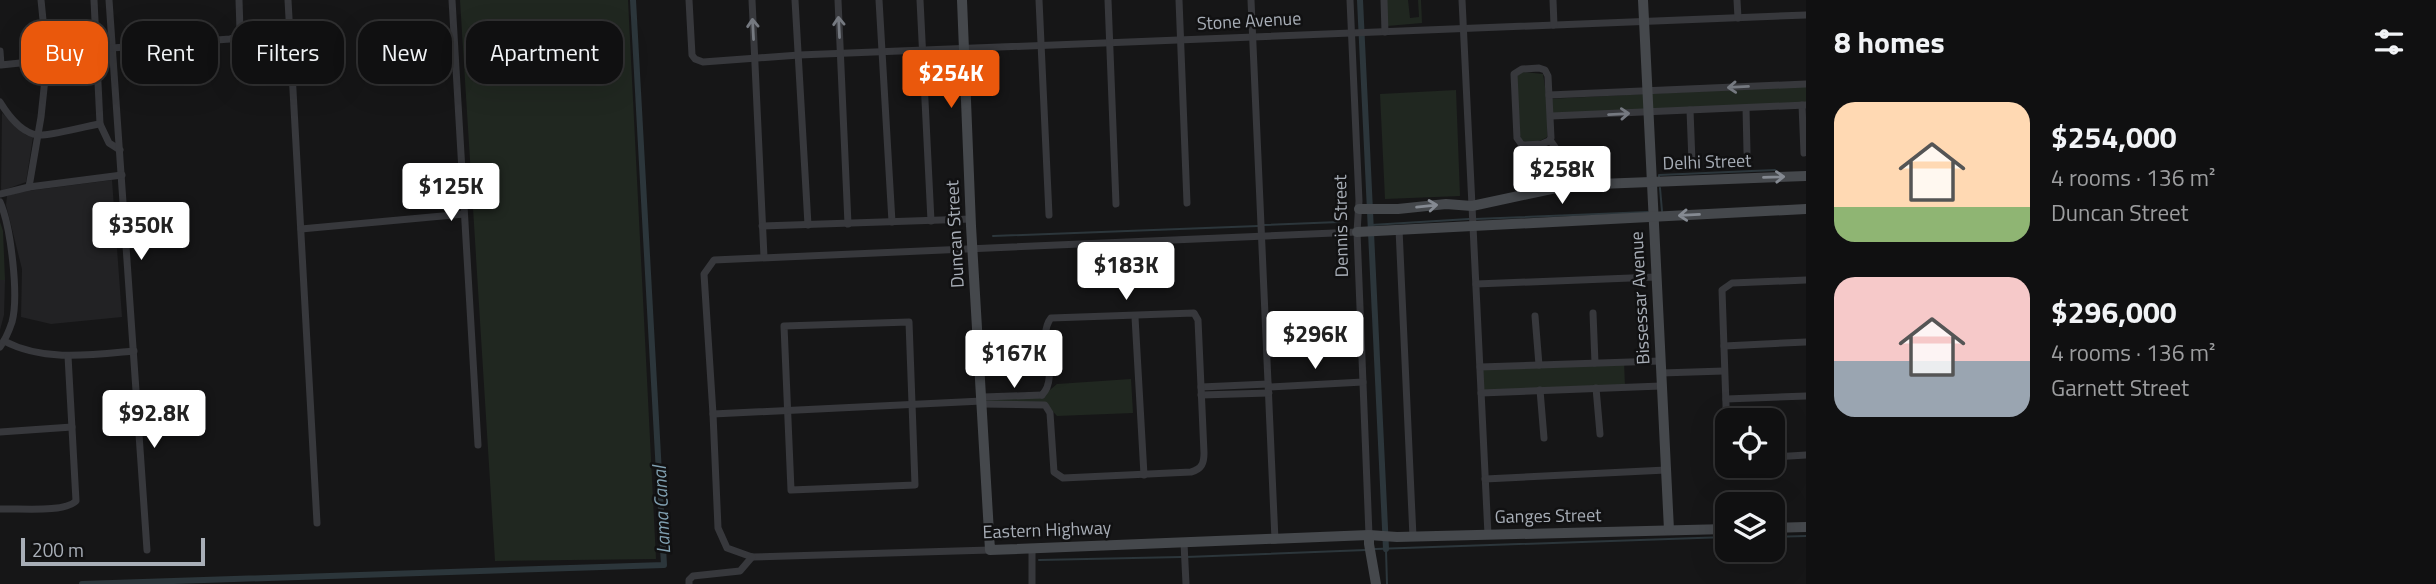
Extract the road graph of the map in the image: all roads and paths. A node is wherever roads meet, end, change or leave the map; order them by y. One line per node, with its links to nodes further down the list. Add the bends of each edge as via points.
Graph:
1 (41, 0): 26 (street)
2 (94, 0): 27 (street)
3 (109, 0): 37 (street)
4 (239, 0): 37 (street, via 238,36)
5 (288, 0): 85 (street)
6 (452, 0): 76 (street)
7 (689, 0): 44 (street, Stone Avenue, via 695,59)
8 (752, 0): 44 (street, one-way to 8)
9 (796, 0): 43 (street)
10 (838, 0): 42 (street, one-way to 10)
11 (879, 0): 41 (street)
12 (920, 0): 39 (street)
13 (962, 0): 38 (street, Duncan Street)
14 (1039, 0): 36 (street)
15 (1108, 0): 35 (street)
16 (1179, 0): 34 (street)
17 (1251, 0): 33 (street)
18 (1350, 0): 32 (street, Dennis Street)
19 (1384, 0): 31 (street)
20 (1462, 0): 30 (street)
21 (1553, 0): 29 (street)
22 (1643, 0): 28 (street, Bissessar Avenue)
23 (1737, 0): 25 (street)
24 (1806, 15): 25 (street, Stone Avenue)
25 (1738, 18): 28 (street, Stone Avenue)
26 (43, 21)
27 (95, 21)
28 (1643, 22): 29 (street, Stone Avenue); 49 (street, Bissessar Avenue)
29 (1554, 25): 30 (street, Stone Avenue)
30 (1464, 29): 31 (street, Stone Avenue); 78 (street)
31 (1385, 32): 32 (street, Stone Avenue)
32 (1351, 33): 33 (street, Stone Avenue); 74 (street, Dennis Street)
33 (1253, 36): 34 (street, Stone Avenue); 88 (street)
34 (1181, 41): 35 (street, Stone Avenue); 71 (street)
35 (1110, 44): 36 (street, Stone Avenue); 72 (street)
36 (1042, 45): 38 (street, Stone Avenue); 77 (street)
37 (112, 48): 60 (street)
38 (964, 48): 39 (street, Stone Avenue); 81 (street, Duncan Street)
39 (921, 50): 41 (street, Stone Avenue); 79 (street)
40 (0, 51): 45 (street, via 1,65)
41 (882, 52): 42 (street, Stone Avenue); 80 (street)
42 (840, 53): 43 (street, Stone Avenue); 82 (street)
43 (799, 55): 44 (street, Stone Avenue); 83 (street)
44 (755, 58): 84 (street)
45 (21, 63)
46 (44, 84): 58 (street)
47 (98, 84): 57 (street)
48 (1806, 84): 49 (street, one-way to 49)
49 (1647, 92): 50 (street); 55 (street, Bissessar Avenue)
50 (1549, 95): 56 (street); 59 (street, via 1545,70 1516,71 1518,141 1526,145)
51 (0, 102): 58 (street, via 16,122)
52 (1804, 105): 53 (street); 62 (street)
53 (1746, 108): 54 (street); 61 (street)
54 (1690, 110): 55 (street); 63 (street)
55 (1648, 112): 56 (street, one-way to 55); 67 (street, Bissessar Avenue)
56 (1551, 116): 59 (street)
57 (100, 124): 58 (street); 60 (street, via 109,143)
58 (38, 135): 68 (street)
59 (1550, 140): 64 (street)
60 (120, 150): 65 (street)
61 (1747, 152)
62 (1804, 153)
63 (1692, 162)
64 (1556, 166)
65 (122, 175): 68 (street); 100 (street)
66 (1806, 176): 67 (street, Delhi Street, one-way to 66)
67 (1651, 181): 75 (street, Bissessar Avenue); 78 (street, Delhi Street, via 1556,188)
68 (29, 187): 69 (street)
69 (0, 194)
70 (0, 202): 98 (street, via 14,278 12,321)
71 (1187, 203)
72 (1116, 204)
73 (1806, 209): 75 (street, Delhi Street, one-way to 75)
74 (1358, 211): 78 (street, Delhi Street, one-way to 78, via 1446,204); 87 (street, Dennis Street)
75 (1653, 213): 78 (street, Delhi Street); 91 (street, Bissessar Avenue)
76 (464, 214): 85 (street); 128 (street)
77 (1049, 215)
78 (1472, 217): 86 (street, Delhi Street); 93 (street)
79 (931, 221): 80 (street); 81 (street)
80 (891, 222): 82 (street)
81 (971, 222): 89 (street, Duncan Street)
82 (848, 224): 83 (street)
83 (808, 225): 84 (street)
84 (762, 226): 90 (street)
85 (302, 229): 135 (street)
86 (1399, 229): 87 (street, Delhi Street); 141 (street)
87 (1358, 230): 88 (street); 108 (street, Dennis Street)
88 (1262, 237): 89 (street); 110 (street)
89 (972, 249): 90 (street); 118 (street, Duncan Street)
90 (764, 257): 123 (street, via 714,260 704,274)
91 (1656, 276): 93 (street); 102 (street, Bissessar Avenue)
92 (1806, 280): 99 (street, via 1726,286 1720,299)
93 (1476, 284): 105 (street)
94 (1593, 313): 103 (street)
95 (1535, 316): 104 (street)
96 (1135, 317): 113 (street, via 1194,313); 115 (street, via 1051,318 1047,324 1049,384); 132 (street)
97 (1806, 342): 99 (street)
98 (2, 344): 101 (street)
99 (1724, 346): 106 (street)
100 (134, 351): 101 (street); 146 (street)
101 (68, 356): 124 (street)
102 (1660, 361): 103 (street); 107 (street, Bissessar Avenue)
103 (1595, 363): 104 (street)
104 (1538, 365): 105 (street)
105 (1480, 368): 114 (street)
106 (1724, 371): 107 (street); 117 (street)
107 (1661, 373): 109 (street, Bissessar Avenue)
108 (1363, 382): 110 (street); 143 (street, Dennis Street)
109 (1661, 386): 111 (street); 131 (street, Bissessar Avenue)
110 (1269, 388): 113 (street); 142 (street)
111 (1596, 388): 112 (street); 126 (street)
112 (1541, 390): 114 (street); 127 (street)
113 (1201, 391): 132 (street, via 1204,457 1200,468)
114 (1481, 393): 133 (street)
115 (1042, 395): 118 (street); 120 (street)
116 (1806, 396): 117 (street)
117 (1726, 399): 121 (street)
118 (982, 401): 119 (street); 120 (street); 147 (street, Duncan Street)
119 (912, 404): 122 (street); 122 (street, via 915,485 790,490); 122 (street, via 909,322 784,326)
120 (1042, 404): 132 (street, via 1050,413 1052,464 1057,476)
121 (1726, 408)
122 (788, 410): 123 (street)
123 (713, 414): 148 (street, Eastern Highway, via 718,528 727,548)
124 (72, 427): 125 (street); 134 (street, via 75,503)
125 (0, 432)
126 (1601, 434)
127 (1544, 438)
128 (478, 445)
129 (1806, 455): 130 (street)
130 (1785, 456)
131 (1666, 470): 133 (street); 139 (street, Bissessar Avenue)
132 (1144, 475)
133 (1485, 478): 140 (street)
134 (0, 509)
135 (317, 523)
136 (1806, 527): 137 (street)
137 (1785, 528)
138 (1715, 529): 139 (street, Ganges Street)
139 (1669, 530): 140 (street, Ganges Street)
140 (1488, 535): 141 (street, Ganges Street)
141 (1413, 537): 143 (street, Ganges Street)
142 (1275, 540): 143 (street, Eastern Highway); 144 (street, Eastern Highway)
143 (1371, 542): 152 (street, Dennis Street)
144 (1184, 543): 145 (street, Eastern Highway); 151 (street)
145 (1032, 548): 147 (street, Eastern Highway); 150 (street)
146 (147, 550)
147 (990, 550): 148 (street, Eastern Highway)
148 (752, 557): 149 (street, via 740,571 693,576)
149 (689, 584)
150 (1032, 584)
151 (1186, 584)
152 (1376, 584)

